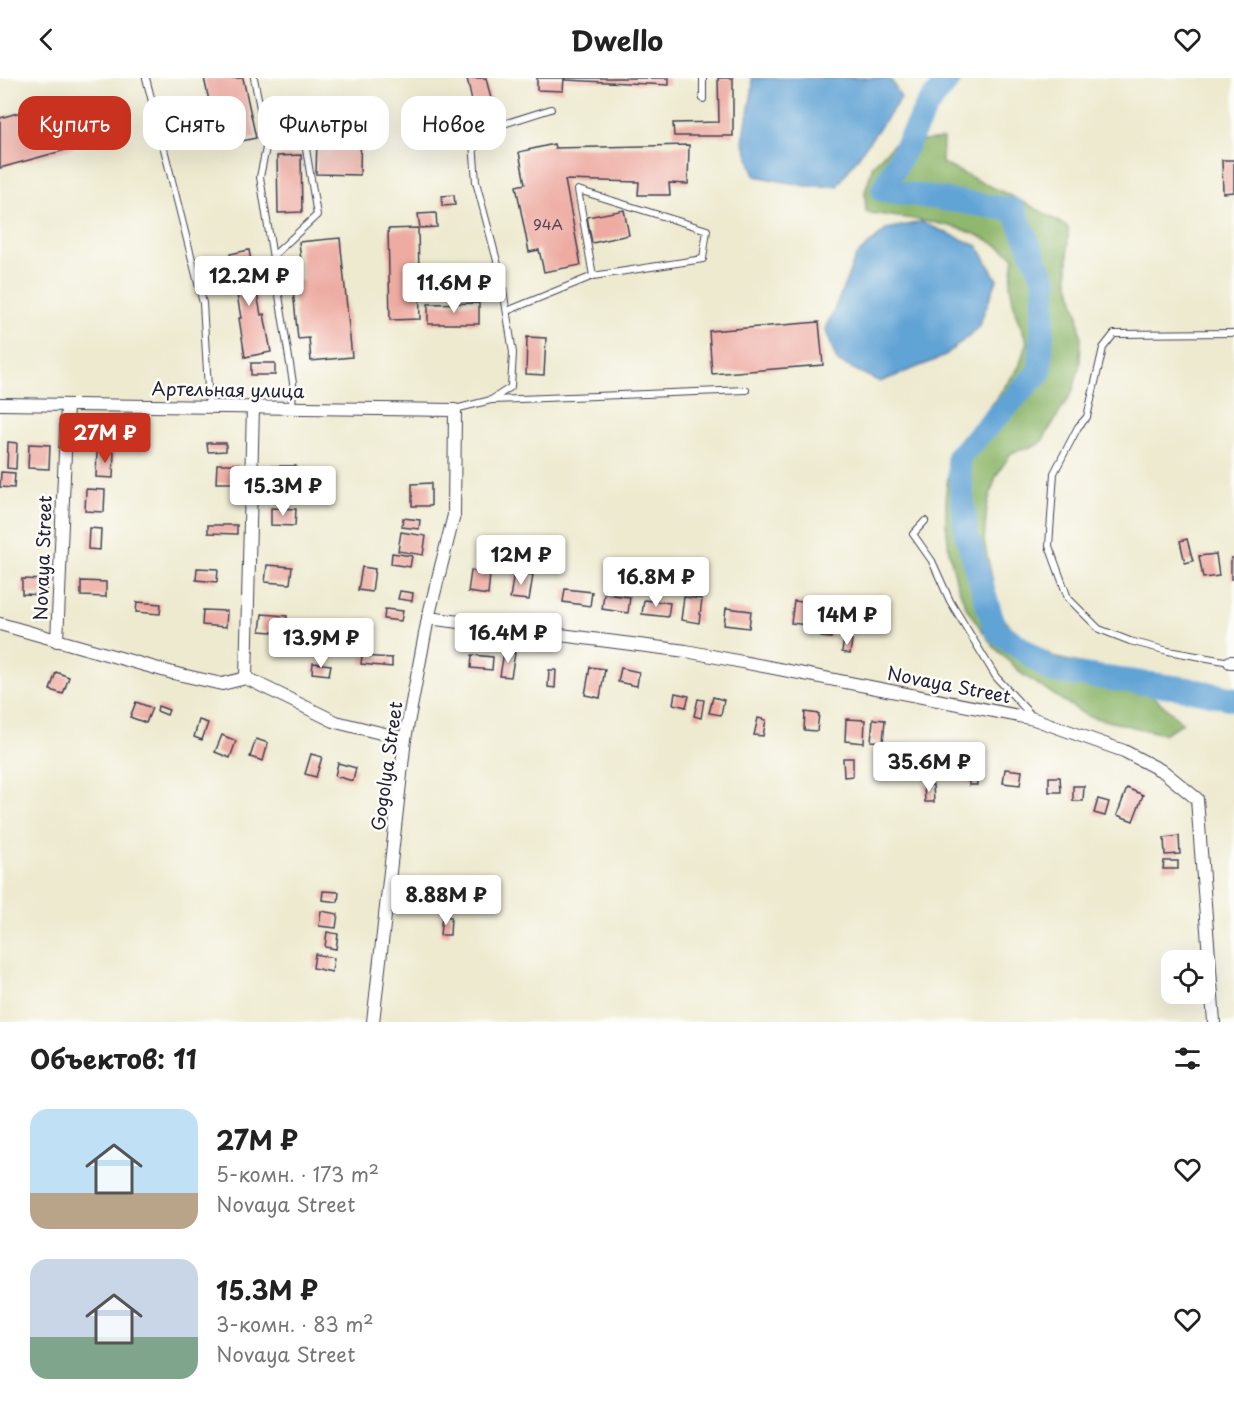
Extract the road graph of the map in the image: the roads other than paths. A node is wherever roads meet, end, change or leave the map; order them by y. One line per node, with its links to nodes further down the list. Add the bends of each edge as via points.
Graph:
1 (146, 78): 17 (lane, via 203,303)
2 (254, 78): 4 (lane)
3 (703, 78): 5 (lane)
4 (258, 98)
5 (703, 99)
6 (551, 108): 11 (lane, via 494,127 473,142 476,182)
7 (266, 150): 9 (lane, via 260,177)
8 (306, 150): 9 (lane, via 317,214)
9 (273, 256): 19 (lane, via 293,382)
10 (593, 276): 10 (lane, via 703,259 707,230 578,190); 11 (lane)
11 (507, 311): 14 (lane, via 513,353 511,387)
12 (1234, 333): 25 (lane, via 1114,334 1103,348 1087,417 1054,473 1049,546 1068,598 1099,629 1168,651)
13 (746, 390): 14 (lane)
14 (491, 400): 20 (lane)
15 (0, 404): 16 (street, Артельная улица)
16 (67, 405): 17 (street, Артельная улица); 24 (street, Novaya Street)
17 (209, 407): 18 (street, Артельная улица)
18 (253, 407): 19 (street, Артельная улица); 26 (street)
19 (292, 408): 20 (street, Артельная улица)
20 (455, 410): 22 (street, Gogolya Street, via 454,515)
21 (925, 521): 27 (lane, via 913,534 996,677)
22 (428, 618): 27 (street, Novaya Street, via 686,651); 28 (street, Gogolya Street)
23 (0, 624): 24 (street, Novaya Street)
24 (57, 641): 26 (street, Novaya Street, via 222,684)
25 (1232, 662)
26 (246, 678): 28 (street, via 336,722)
27 (1034, 719): 30 (street, Novaya Street, via 1124,751 1164,772 1197,799)
28 (405, 739): 29 (street, Gogolya Street)
29 (373, 1022)
30 (1214, 1022)

